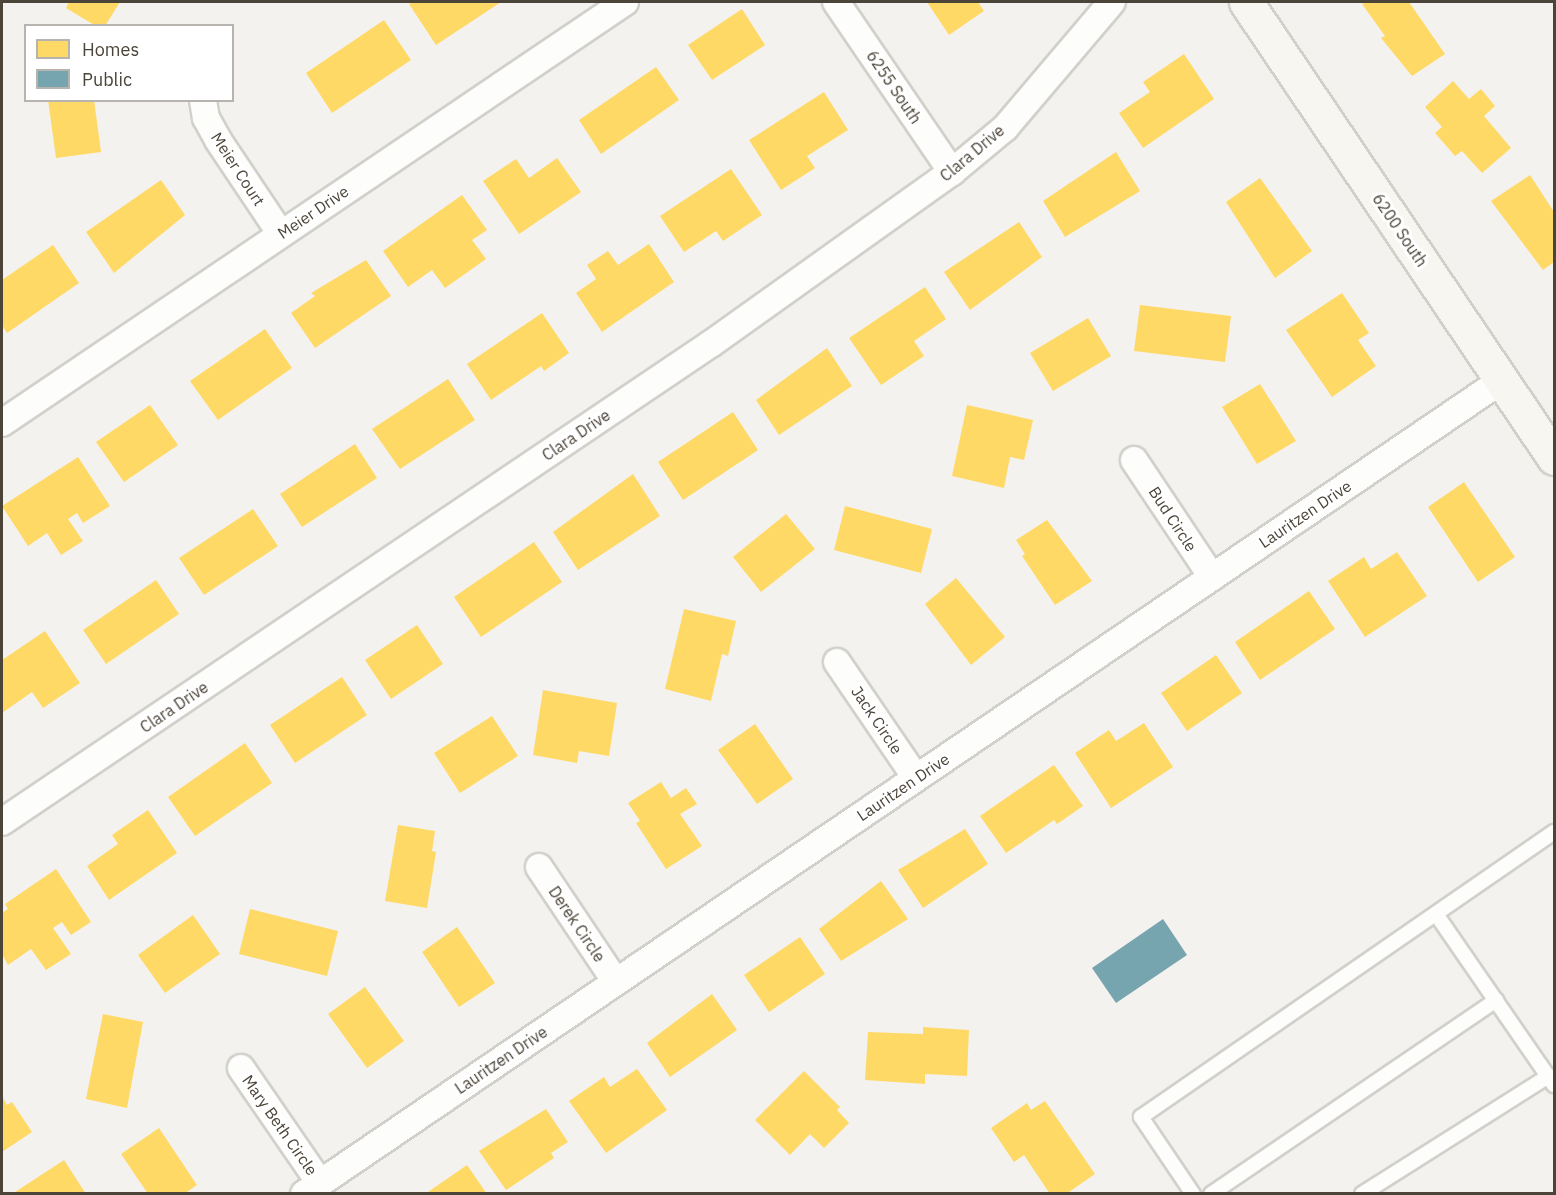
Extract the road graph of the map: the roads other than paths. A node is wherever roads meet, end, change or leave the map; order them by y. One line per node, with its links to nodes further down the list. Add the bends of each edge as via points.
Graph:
1 (625, 2): 7 (street, Meier Drive)
2 (836, 2): 6 (street, 6255 South)
3 (1112, 2): 6 (street, Clara Drive, via 1005,128)
4 (1246, 2): 8 (main road, 6200 South)
5 (203, 102): 7 (street, Meier Court, via 206,118 218,140)
6 (952, 172): 15 (street, Clara Drive, via 712,343)
7 (281, 234): 9 (street, Meier Drive)
8 (1502, 380): 10 (main road, 6200 South); 12 (street, Lauritzen Drive)
9 (2, 423)
10 (1554, 458)
11 (1134, 460): 12 (street, Bud Circle)
12 (1212, 577): 14 (street, Lauritzen Drive)
13 (837, 662): 14 (street, Jack Circle)
14 (916, 778): 19 (street, Lauritzen Drive)
15 (2, 822)
16 (1554, 832): 18 (lane)
17 (539, 867): 19 (street, Derek Circle)
18 (1436, 914): 20 (lane); 24 (lane, via 1141,1117)
19 (616, 982): 23 (street, Lauritzen Drive)
20 (1496, 1000): 22 (lane); 25 (lane)
21 (241, 1068): 23 (street, Mary Beth Circle)
22 (1552, 1081): 26 (lane)
23 (312, 1188)
24 (1193, 1194)
25 (1210, 1194)
26 (1362, 1194)

